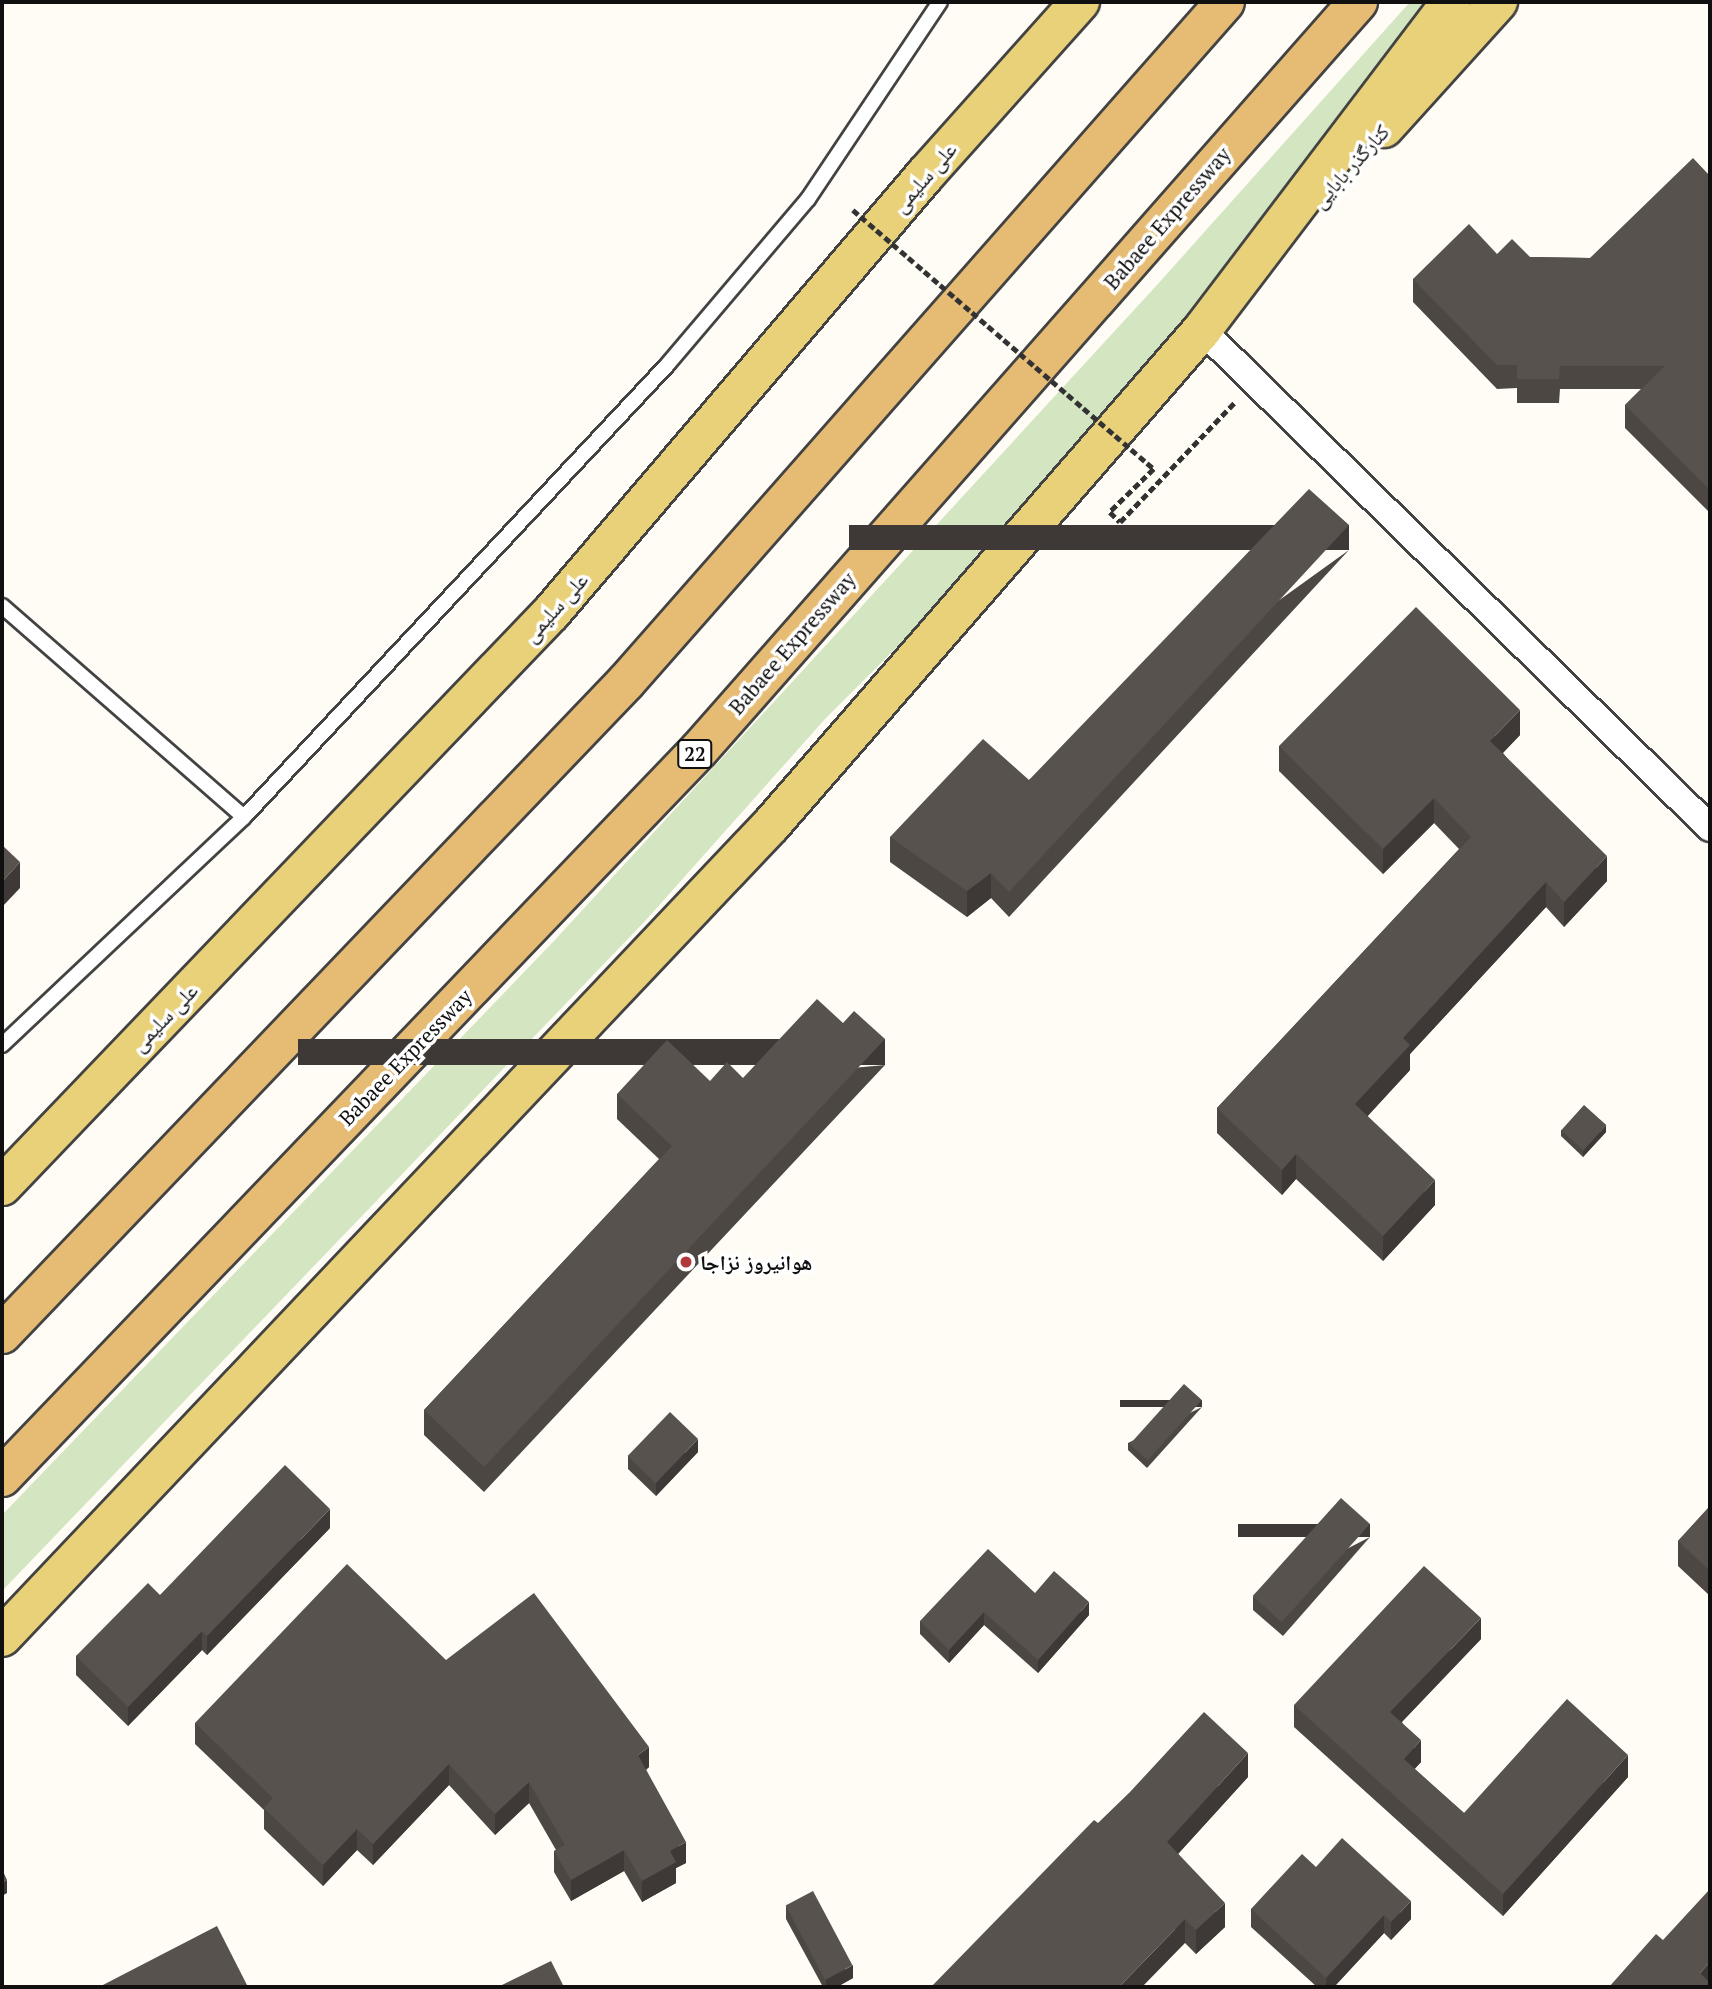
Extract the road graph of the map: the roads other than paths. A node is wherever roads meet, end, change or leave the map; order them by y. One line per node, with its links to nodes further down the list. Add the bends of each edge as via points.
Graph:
1 (940, 2): 9 (lane, via 808,199 668,364)
2 (1225, 2): 13 (highway, via 625,682)
3 (1357, 2): 14 (highway, Babaee Expressway / 22, via 699,750)
4 (1451, 2): 7 (main road)
5 (1498, 2): 7 (main road, کنارگذر بابایی)
6 (1078, 3): 12 (main road, علی سلیمی, via 551,613)
7 (1202, 330): 10 (street); 15 (main road, via 771,825)
8 (2, 606): 9 (lane)
9 (244, 817): 11 (lane)
10 (1710, 828)
11 (2, 1045)
12 (2, 1186)
13 (2, 1334)
14 (2, 1477)
15 (2, 1637)

